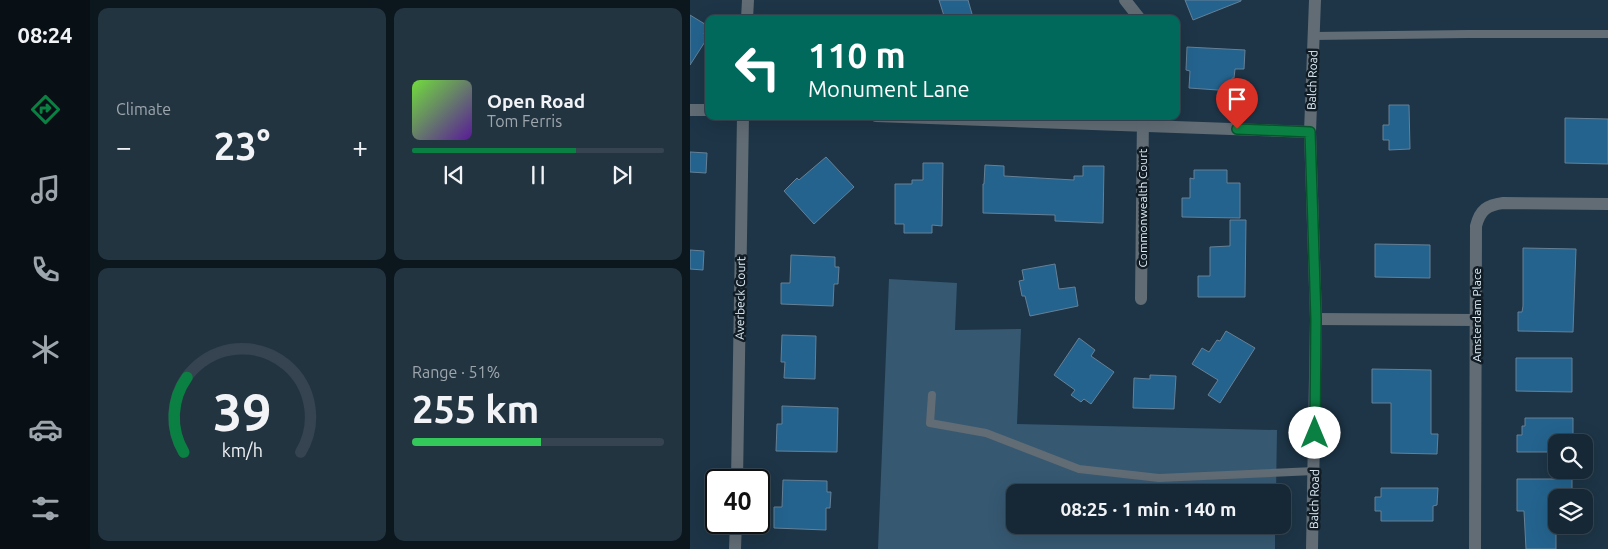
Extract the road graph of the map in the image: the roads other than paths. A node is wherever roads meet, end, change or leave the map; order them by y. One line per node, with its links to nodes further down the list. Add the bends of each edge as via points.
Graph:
1 (748, 0): 4 (street)
2 (1125, 0): 5 (street)
3 (1315, 0): 7 (street, Balch Road)
4 (747, 15)
5 (1137, 15)
6 (1608, 34): 7 (lane)
7 (1314, 36): 13 (street, Balch Road)
8 (690, 110): 9 (street)
9 (705, 110)
10 (743, 120): 19 (street, Averbeck Court)
11 (1089, 120): 12 (street)
12 (1142, 121): 13 (street); 15 (street, Commonwealth Court)
13 (1310, 132): 16 (street, Balch Road)
14 (1608, 204): 17 (street, Amsterdam Place, via 1503,203 1485,207 1476,226)
15 (1141, 299)
16 (1316, 319): 17 (street); 20 (street, Balch Road)
17 (1476, 320): 24 (street, Amsterdam Place)
18 (932, 396): 20 (lane, via 930,423 986,433 1080,469 1159,478)
19 (736, 469)
20 (1314, 471): 23 (street, Balch Road)
21 (736, 534): 22 (street)
22 (735, 549)
23 (1312, 549)
24 (1476, 549)

